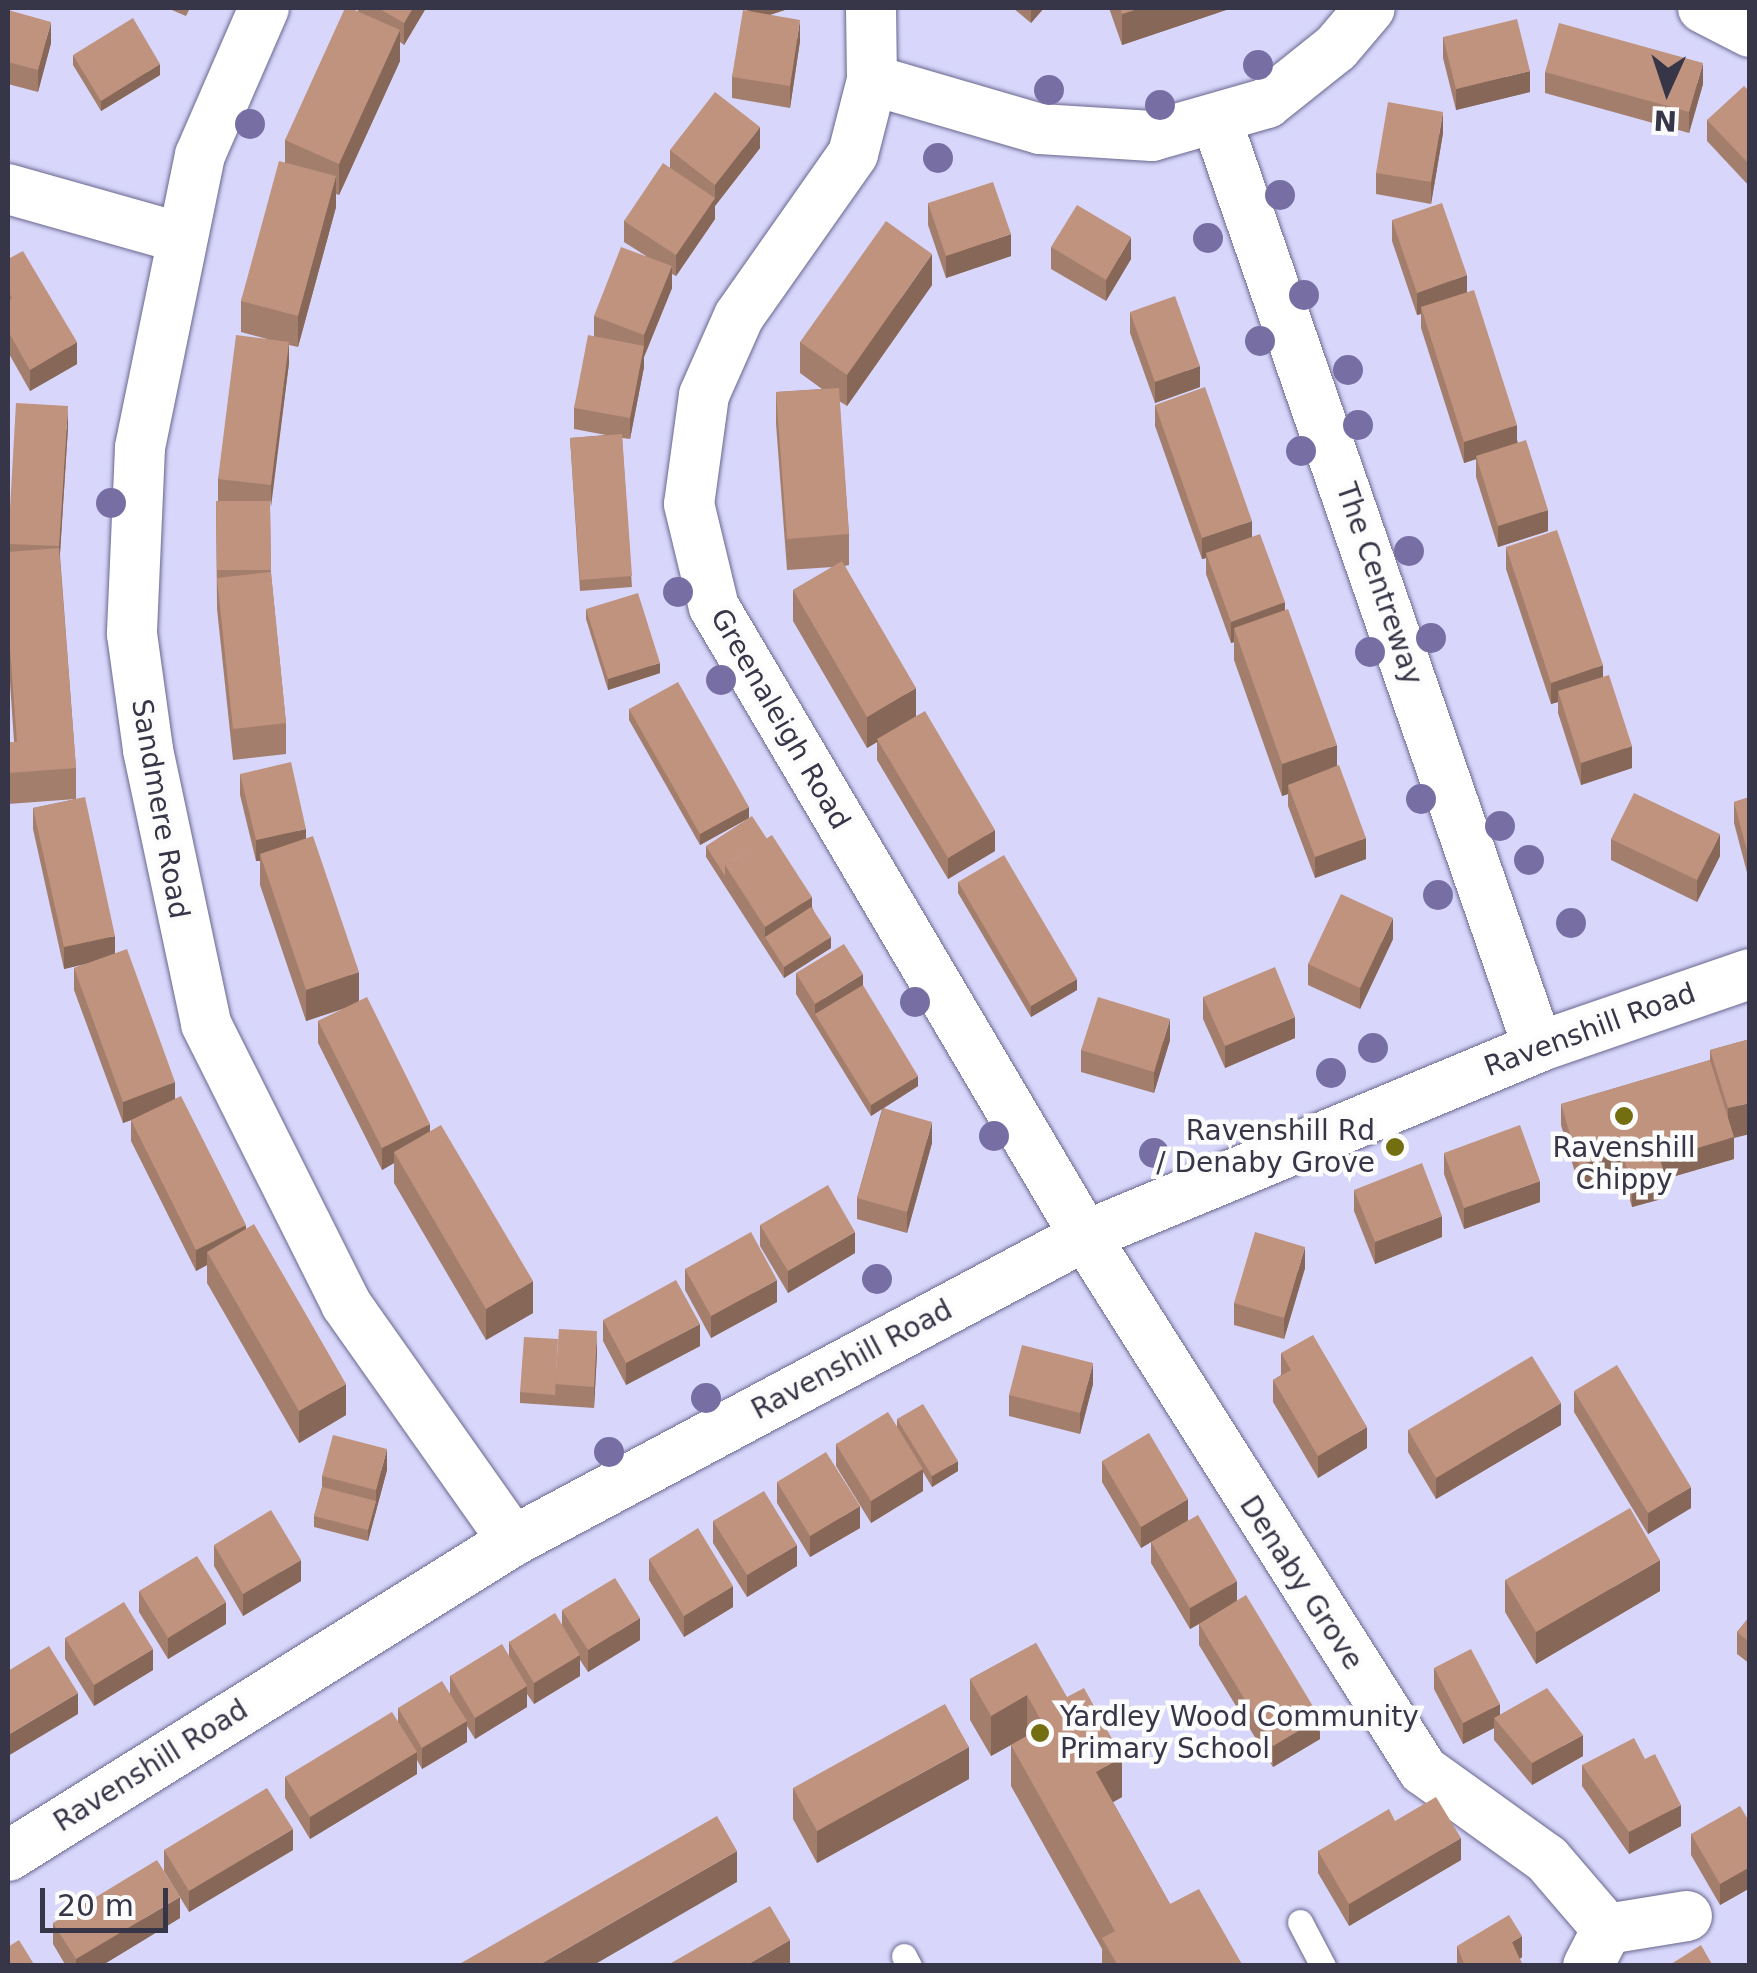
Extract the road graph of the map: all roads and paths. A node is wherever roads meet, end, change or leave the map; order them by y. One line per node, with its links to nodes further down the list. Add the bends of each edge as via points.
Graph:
1 (264, 8): 9 (street, Sandmere Road, via 200,155)
2 (872, 8): 6 (street, Greenaleigh Road)
3 (1370, 8): 7 (street, via 1297,84)
4 (1703, 8): 5 (street)
5 (1750, 32)
6 (872, 80): 7 (street, via 1040,129 1152,136); 12 (street, Greenaleigh Road, via 853,154 739,316 704,395 689,504 714,607)
7 (1217, 122): 11 (street, The Centreway)
8 (8, 189): 9 (street)
9 (181, 238): 13 (street, Sandmere Road, via 140,448 132,634 177,918 206,1024 346,1304)
10 (1750, 974): 11 (street, Ravenshill Road)
11 (1538, 1047): 12 (street, Ravenshill Road)
12 (1085, 1236): 13 (street, Ravenshill Road); 17 (street, Denaby Grove, via 1423,1770 1547,1859)
13 (513, 1541): 14 (street, Ravenshill Road)
14 (8, 1856)
15 (1687, 1916): 17 (street, Denaby Grove)
16 (1300, 1922): 18 (lane)
17 (1598, 1948)
18 (1323, 1966)

